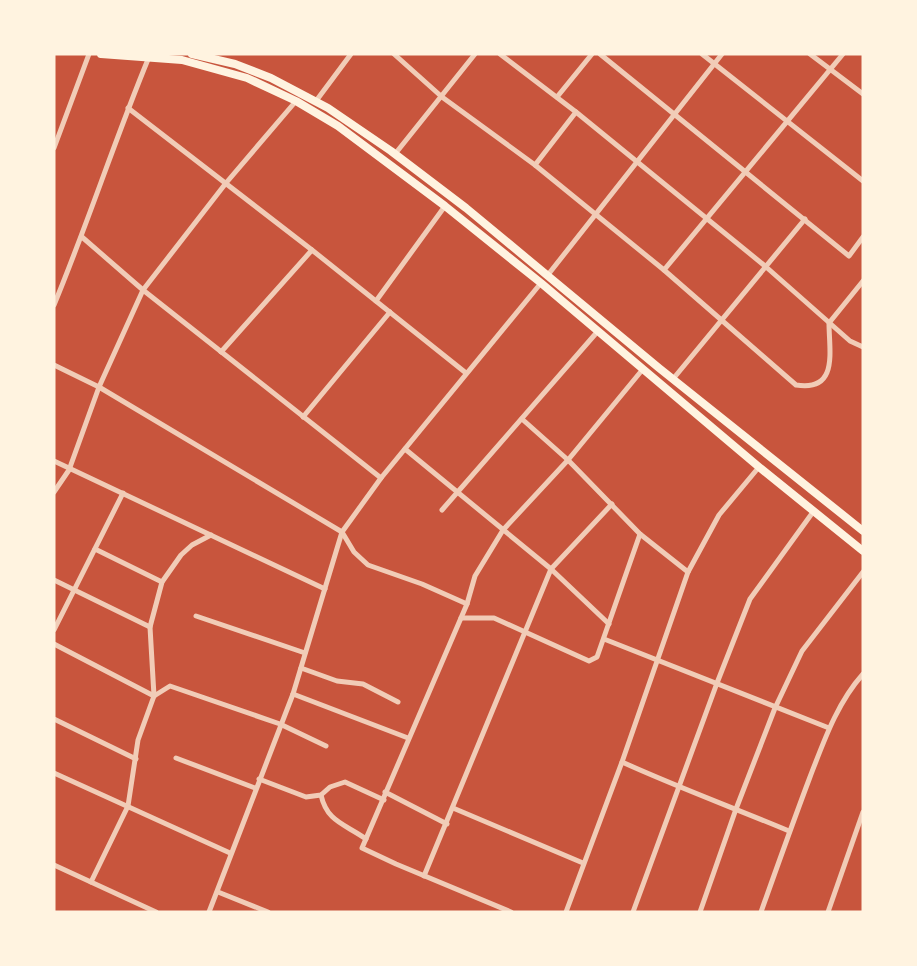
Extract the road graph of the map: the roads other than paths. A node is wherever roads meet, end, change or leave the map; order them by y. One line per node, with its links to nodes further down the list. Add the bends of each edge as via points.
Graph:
1 (89, 54): 26 (street)
2 (101, 54): 14 (main road)
3 (192, 54): 21 (main road, via 235,64)
4 (351, 54): 21 (street)
5 (394, 54): 18 (street)
6 (475, 54): 18 (street)
7 (500, 54): 19 (street)
8 (592, 54): 19 (street)
9 (600, 54): 24 (street)
10 (702, 54): 15 (street)
11 (722, 54): 15 (street)
12 (810, 54): 16 (street)
13 (843, 54): 16 (street)
14 (149, 57): 20 (main road, via 182,60 247,78); 22 (street)
15 (715, 63): 24 (street); 25 (street)
16 (830, 70): 17 (street); 25 (street)
17 (863, 94)
18 (442, 97): 27 (street); 29 (street)
19 (557, 97): 23 (street)
20 (296, 101): 32 (street); 33 (main road, via 339,126)
21 (316, 101): 27 (main road)
22 (128, 108): 32 (street); 37 (street)
23 (576, 112): 28 (street); 29 (street)
24 (675, 115): 28 (street); 30 (street)
25 (788, 122): 30 (street); 31 (street)
26 (54, 148)
27 (395, 154): 42 (main road)
28 (637, 161): 34 (street); 35 (street)
29 (535, 165): 34 (street)
30 (747, 172): 35 (street); 36 (street)
31 (863, 182)
32 (226, 183): 39 (street); 45 (street)
33 (445, 206): 44 (main road); 46 (street)
34 (595, 214): 41 (street); 42 (street)
35 (706, 219): 40 (street); 41 (street)
36 (805, 219): 38 (street, via 849,255); 40 (street)
37 (82, 237): 45 (street); 47 (street)
38 (863, 237)
39 (312, 250): 46 (street); 53 (street)
40 (765, 266): 49 (street); 50 (street)
41 (664, 270): 49 (street)
42 (548, 276): 57 (main road)
43 (863, 281): 50 (street)
44 (541, 283): 51 (main road); 56 (street)
45 (143, 290): 53 (street); 58 (street)
46 (376, 301): 48 (street)
47 (54, 304)
48 (390, 312): 56 (street); 59 (street)
49 (723, 321): 50 (street, via 796,385 809,387 818,386 830,364); 57 (street)
50 (829, 323): 52 (street)
51 (598, 331): 55 (main road); 60 (street)
52 (863, 347)
53 (221, 352): 59 (street)
54 (54, 365): 58 (street)
55 (643, 369): 62 (street); 64 (main road)
56 (466, 374): 61 (street)
57 (673, 379): 73 (main road)
58 (99, 387): 65 (street); 76 (street)
59 (303, 417): 66 (street)
60 (522, 419): 62 (street); 68 (street)
61 (405, 448): 66 (street); 68 (street)
62 (568, 460): 70 (street); 74 (street)
63 (54, 462): 65 (street)
64 (759, 467): 72 (main road); 83 (street, via 719,515)
65 (69, 470): 67 (street); 69 (street)
66 (381, 478): 76 (street)
67 (54, 492)
68 (459, 492): 71 (street); 74 (street)
69 (123, 493): 79 (street); 80 (street)
70 (612, 504): 78 (street); 82 (street)
71 (442, 510)
72 (813, 512): 77 (main road); 102 (street, via 750,599)
73 (851, 521): 75 (main road); 77 (main road)
74 (503, 530): 82 (street); 89 (street, via 475,576)
75 (863, 531)
76 (342, 532): 87 (street); 89 (street, via 368,565)
77 (840, 533): 81 (main road)
78 (640, 534): 83 (street); 92 (street)
79 (211, 535): 86 (street, via 181,555); 87 (street)
80 (95, 549): 86 (street); 88 (street)
81 (863, 551)
82 (550, 570): 92 (street); 95 (street)
83 (688, 572): 99 (street)
84 (863, 572): 106 (street, via 802,651)
85 (54, 580): 88 (street)
86 (162, 582): 93 (street)
87 (325, 589): 98 (street)
88 (73, 591): 93 (street); 94 (street)
89 (467, 604): 91 (street)
90 (196, 616): 98 (street)
91 (461, 618): 95 (street, via 494,618); 110 (street)
92 (609, 624): 96 (street)
93 (150, 627): 104 (street)
94 (54, 630)
95 (526, 631): 96 (street, via 589,661 597,657); 123 (street)
96 (604, 639): 99 (street)
97 (54, 644): 104 (street)
98 (305, 653): 100 (street)
99 (658, 659): 102 (street); 114 (street)
100 (301, 668): 103 (street); 105 (street, via 338,681 363,684)
101 (863, 674): 109 (street)
102 (717, 683): 106 (street); 117 (street)
103 (292, 694): 108 (street); 110 (street)
104 (154, 696): 108 (street, via 170,686); 113 (street, via 138,740)
105 (398, 702)
106 (775, 708): 109 (street); 124 (street)
107 (54, 719): 113 (street)
108 (280, 724): 111 (street); 116 (street)
109 (829, 728): 127 (street)
110 (408, 738): 119 (street)
111 (326, 746)
112 (176, 758): 118 (street)
113 (136, 759): 122 (street)
114 (622, 762): 117 (street); 130 (street)
115 (54, 773): 122 (street)
116 (259, 779): 118 (street); 120 (street, via 306,797)
117 (678, 787): 124 (street); 140 (street)
118 (255, 788): 129 (street)
119 (386, 792): 121 (street); 126 (street)
120 (321, 795): 121 (street, via 345,782); 128 (street, via 324,809 332,818)
121 (384, 801): 128 (street)
122 (128, 806): 129 (street); 133 (street)
123 (453, 808): 126 (street); 130 (street)
124 (736, 809): 127 (street); 141 (street)
125 (863, 812): 143 (street)
126 (447, 824): 132 (street)
127 (789, 831): 142 (street)
128 (366, 839): 132 (street, via 362,848)
129 (230, 853): 134 (street)
130 (583, 863): 139 (street)
131 (54, 865): 133 (street)
132 (424, 876): 138 (street)
133 (91, 882): 135 (street)
134 (218, 892): 136 (street); 137 (street)
135 (156, 912)
136 (209, 912)
137 (268, 912)
138 (511, 912)
139 (566, 912)
140 (633, 912)
141 (700, 912)
142 (761, 912)
143 (828, 912)

